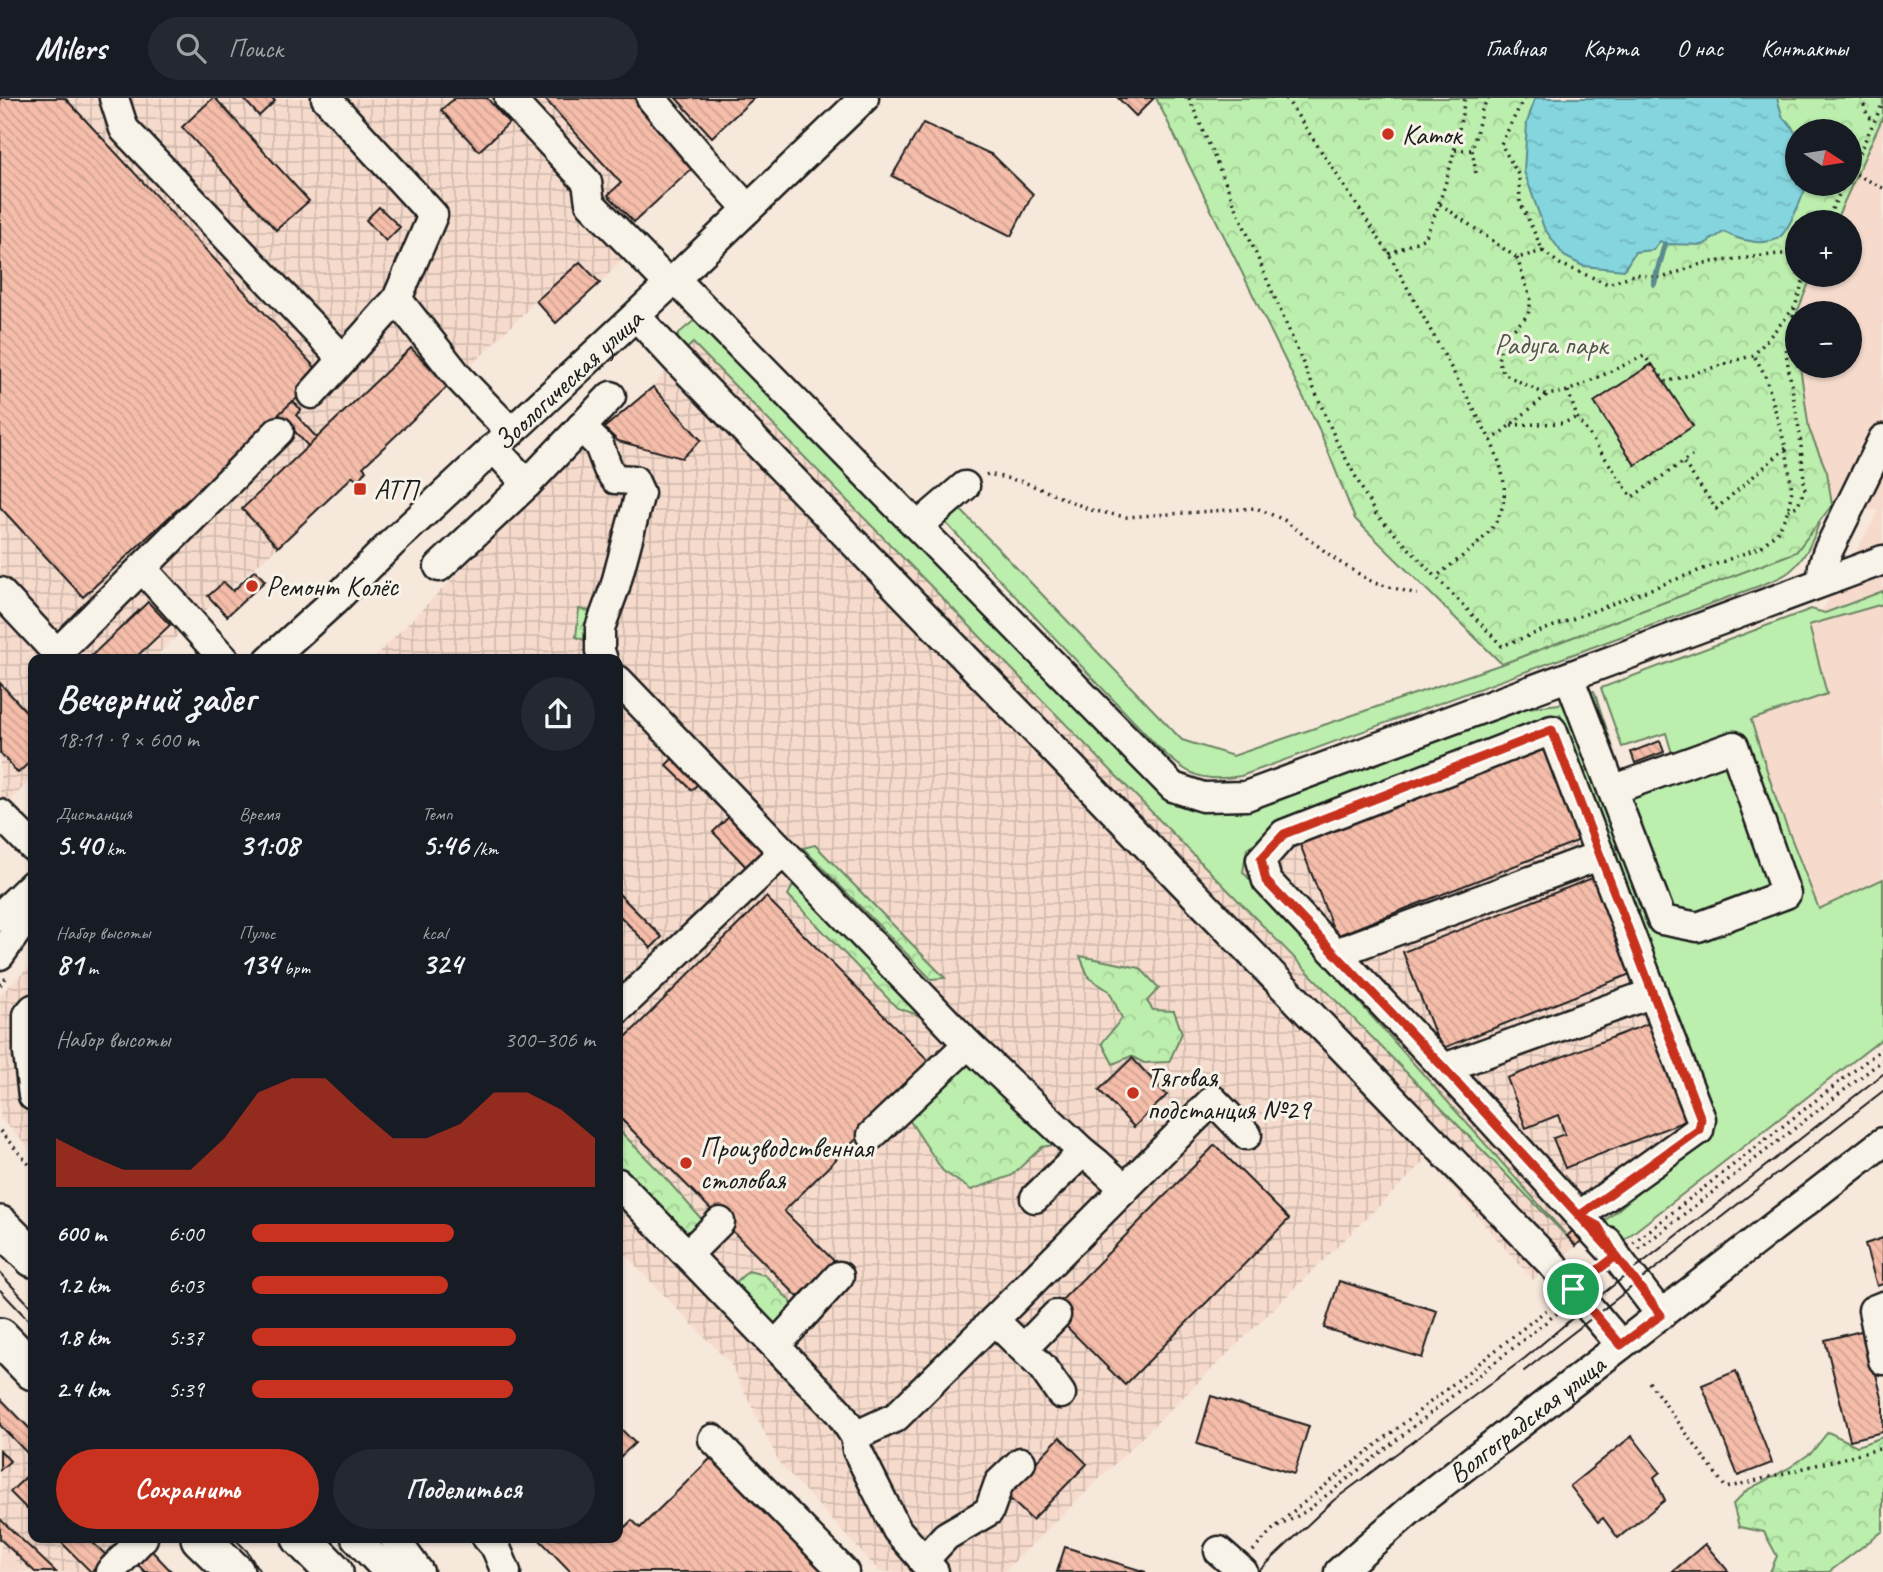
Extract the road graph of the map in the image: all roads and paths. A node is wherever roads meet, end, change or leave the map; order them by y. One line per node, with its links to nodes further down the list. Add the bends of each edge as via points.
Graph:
1 (114, 98): 31 (street, via 124,129)
2 (326, 98): 27 (street, via 433,215)
3 (509, 98): 26 (street, via 587,182 590,203)
4 (651, 98): 21 (street)
5 (864, 98): 21 (street, Зоологическая улица)
6 (1189, 98): 54 (path, via 1335,440 1375,513)
7 (1286, 98): 23 (path)
8 (1465, 98): 16 (path)
9 (1488, 98): 15 (path)
10 (1524, 98): 22 (path, via 1501,144 1519,176 1520,202)
11 (1862, 98): 13 (path)
12 (1883, 103): 13 (path)
13 (1874, 121): 14 (path)
14 (1862, 146)
15 (1472, 149): 16 (path); 17 (path)
16 (1455, 150): 20 (path)
17 (1476, 173)
18 (1862, 178): 19 (path)
19 (1883, 188)
20 (1440, 204): 23 (path, via 1425,238); 25 (path)
21 (748, 209): 26 (street, Зоологическая улица)
22 (1543, 251): 24 (path, via 1560,264 1608,284 1636,274 1662,278 1704,263); 25 (path)
23 (1389, 254): 43 (path)
24 (1785, 254)
25 (1517, 258): 35 (path, via 1531,301 1528,315 1503,341 1498,360 1503,372)
26 (672, 281): 28 (street, Зоологическая улица); 50 (street)
27 (397, 299): 31 (street); 42 (street)
28 (636, 316): 42 (street, Зоологическая улица); 93 (street)
29 (1785, 319): 30 (path)
30 (1754, 355): 33 (path, via 1666,382 1644,356); 44 (path, via 1765,375)
31 (343, 359): 34 (street)
32 (1790, 378): 49 (path, via 1805,490 1797,506)
33 (1568, 391): 35 (path); 37 (path)
34 (312, 394)
35 (1546, 395): 38 (path)
36 (611, 396): 39 (street)
37 (1577, 417): 38 (path, via 1564,423); 46 (path, via 1632,497)
38 (1510, 425): 43 (path)
39 (581, 427): 47 (street); 60 (street, via 599,445 615,479 634,480 640,493 600,628)
40 (279, 431): 53 (street)
41 (1883, 439): 55 (street, via 1827,553)
42 (502, 440): 47 (street, via 502,457); 59 (street, Зоологическая улица)
43 (1491, 441): 54 (path, via 1503,474 1504,505 1490,533)
44 (1786, 448): 46 (path, via 1716,509); 49 (path, via 1792,490)
45 (1692, 456): 46 (path)
46 (1684, 462)
47 (527, 484): 52 (street)
48 (965, 486): 50 (street); 57 (path, via 988,474 1024,482 1091,510 1126,517 1256,508 1284,520 1374,583)
49 (1788, 510): 54 (path, via 1779,530 1761,547 1502,646)
50 (920, 528): 61 (street, via 1173,787 1203,797 1246,796)
51 (1883, 560): 55 (street)
52 (439, 567)
53 (142, 568): 56 (street, via 57,653); 58 (street)
54 (1436, 577)
55 (1822, 582): 61 (street)
56 (0, 592)
57 (1417, 594)
58 (220, 654)
59 (275, 654)
60 (601, 654)
61 (1569, 677): 63 (street)
62 (623, 685): 66 (street)
63 (1612, 790): 63 (street, via 1662,920 1698,927 1786,894 1734,746)
64 (4, 826): 65 (street)
65 (28, 843)
66 (783, 852): 75 (street); 76 (street)
67 (1601, 855): 72 (street); 72 (street, via 1552,730 1284,834 1261,859 1266,881); 74 (street)
68 (28, 875): 70 (street, via 12,881)
69 (28, 887): 70 (street)
70 (1, 906)
71 (28, 915): 73 (street)
72 (1336, 953): 78 (street)
73 (0, 955)
74 (1653, 993): 78 (street); 88 (street, via 1701,1119 1699,1130)
75 (623, 1004)
76 (968, 1044): 80 (street); 83 (street)
77 (1883, 1048): 91 (path)
78 (1444, 1068): 88 (street)
79 (0, 1131): 84 (path)
80 (872, 1135)
81 (1247, 1135): 86 (street, via 1213,1100)
82 (1883, 1142): 96 (street, Волгоградская улица)
83 (1083, 1152): 86 (street); 87 (street)
84 (28, 1163)
85 (623, 1187): 90 (street)
86 (1125, 1189): 97 (street)
87 (1035, 1198)
88 (1579, 1216): 91 (street, via 1598,1226)
89 (720, 1222): 90 (street)
90 (688, 1254): 99 (street)
91 (1616, 1256): 96 (street)
92 (839, 1276): 99 (street)
93 (1573, 1289): 100 (street); 116 (path)
94 (1883, 1306): 102 (street, via 1873,1310)
95 (1055, 1315): 101 (street)
96 (1661, 1315): 100 (street, Волгоградская улица)
97 (995, 1320): 101 (street); 106 (street, via 896,1417)
98 (0, 1336): 103 (main road)
99 (776, 1345): 106 (street, via 839,1412)
100 (1621, 1345): 125 (street, Волгоградская улица, via 1424,1498)
101 (1024, 1348): 105 (street)
102 (1883, 1360)
103 (28, 1366)
104 (1649, 1382): 108 (path, via 1726,1488)
105 (1061, 1394)
106 (855, 1436): 117 (street, via 857,1450 897,1530)
107 (713, 1439): 124 (street)
108 (1883, 1448)
109 (1021, 1462): 117 (street, via 999,1483 989,1511 946,1536)
110 (139, 1543): 118 (street)
111 (205, 1543): 119 (main road)
112 (306, 1543): 120 (main road)
113 (361, 1543): 121 (street)
114 (398, 1543): 122 (street)
115 (492, 1543): 123 (street)
116 (1233, 1563)
117 (929, 1566)
118 (110, 1572)
119 (235, 1572)
120 (334, 1572)
121 (388, 1572)
122 (419, 1572)
123 (506, 1572)
124 (844, 1572)
125 (1339, 1572)

